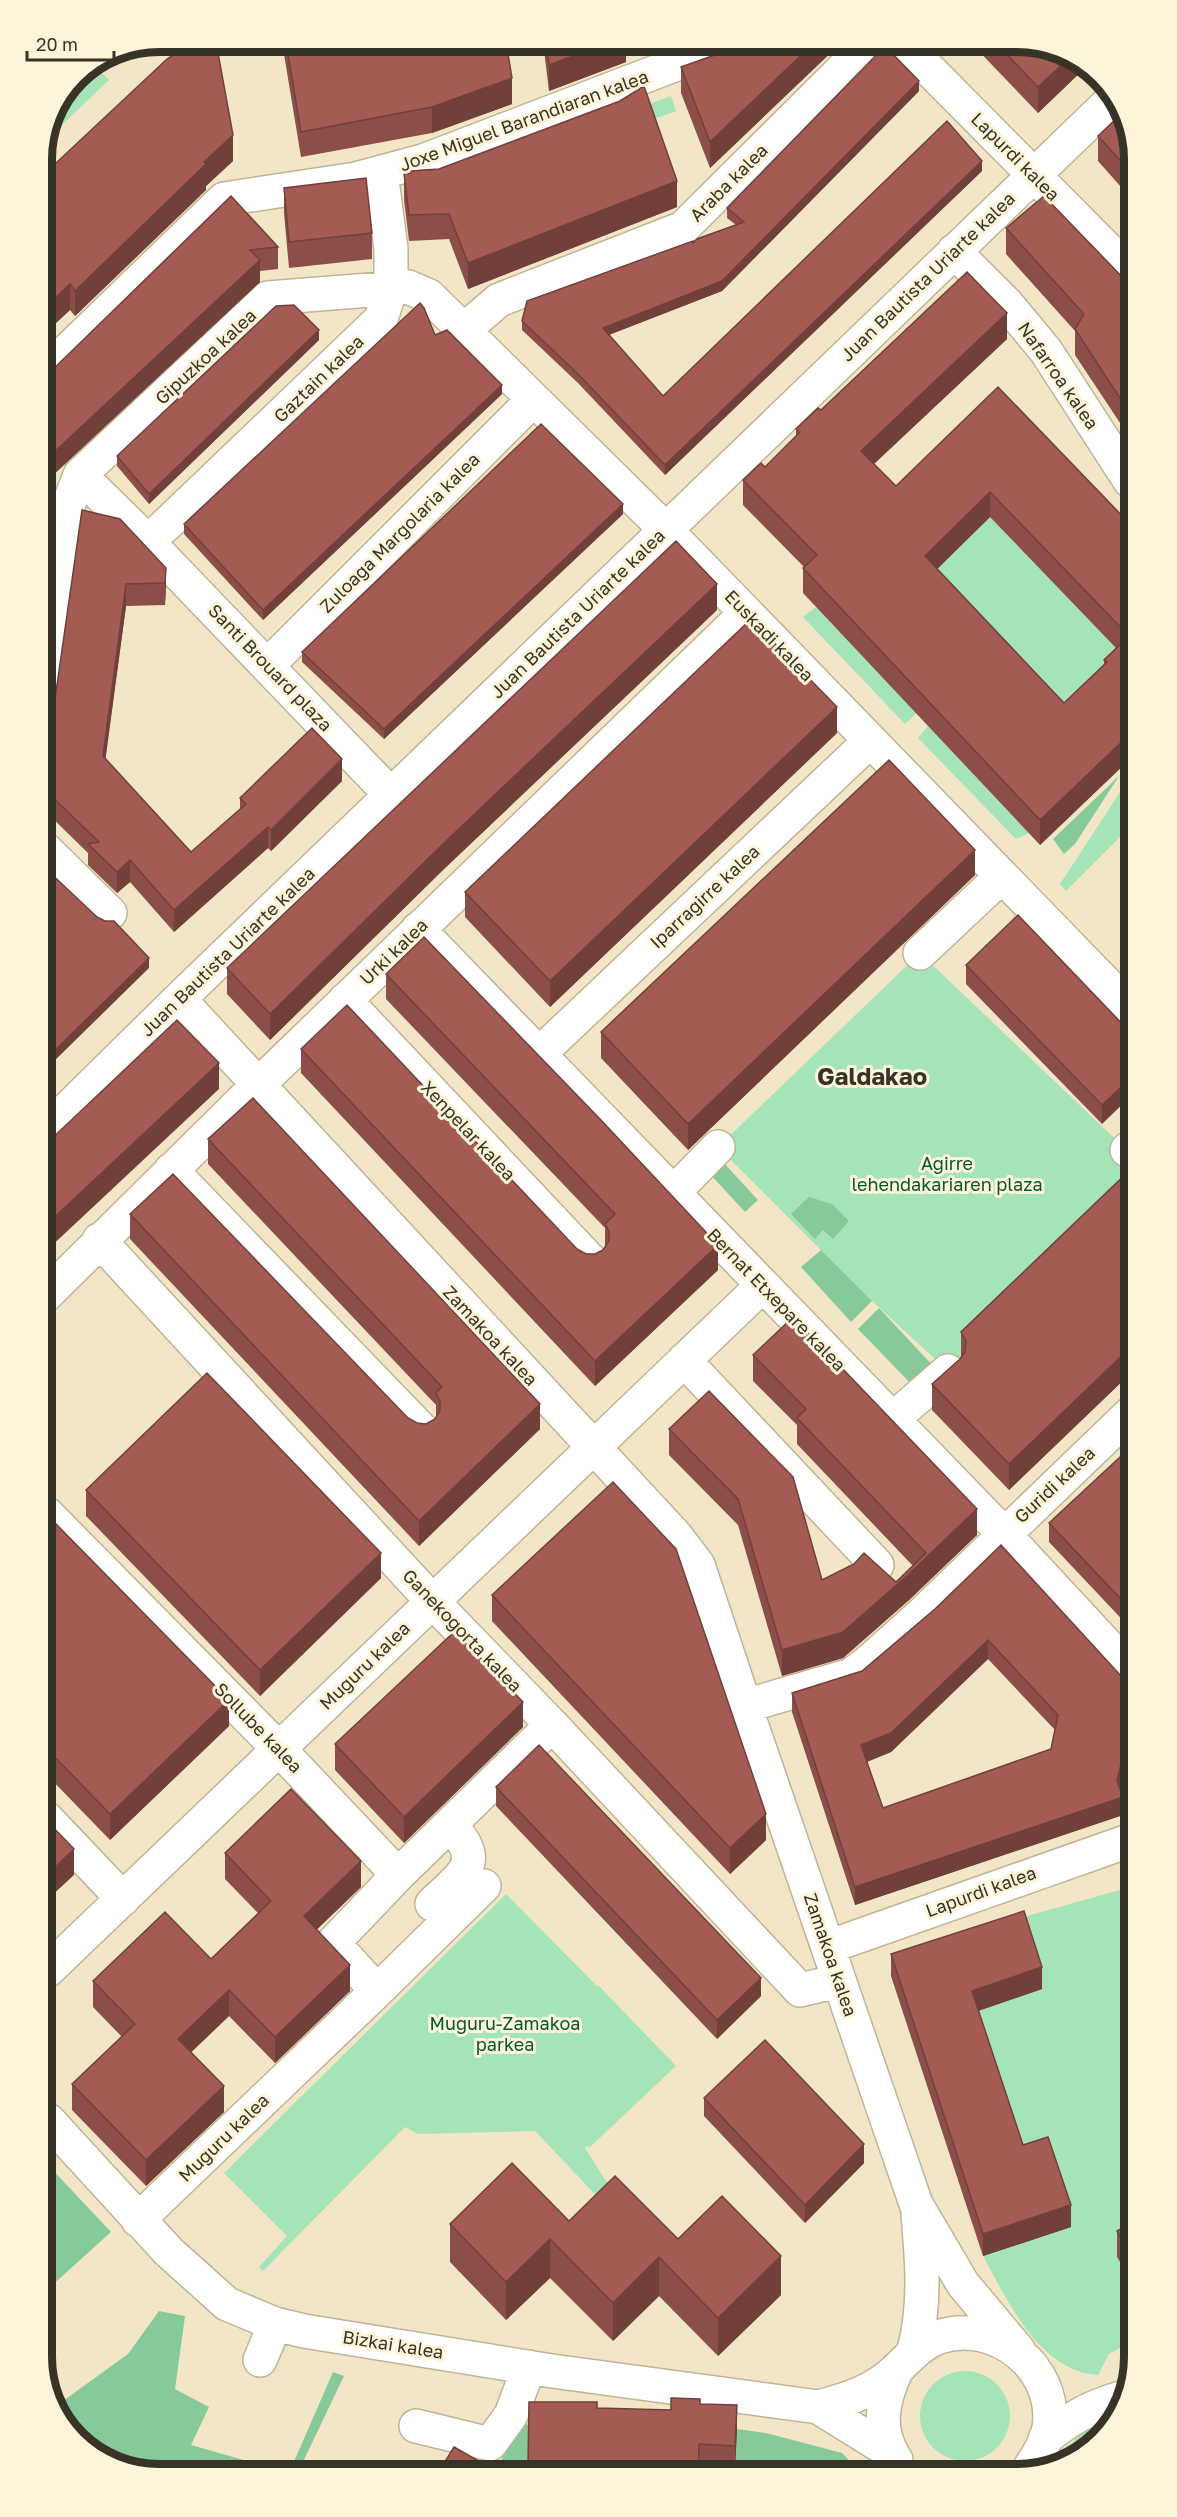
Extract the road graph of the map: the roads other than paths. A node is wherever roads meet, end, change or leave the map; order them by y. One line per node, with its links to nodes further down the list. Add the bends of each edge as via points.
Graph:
1 (705, 53): 5 (street, Joxe Miguel Barandiaran kalea, via 423,161)
2 (859, 53): 10 (street, Araba kalea, via 683,228 499,300)
3 (913, 53): 6 (street, Lapurdi kalea)
4 (1108, 103): 6 (street, Juan Bautista Uriarte kalea)
5 (381, 172): 9 (street, Gaztain kalea, via 391,249); 11 (street, Joxe Miguel Barandiaran kalea, via 224,199)
6 (1033, 175): 7 (street, Juan Bautista Uriarte kalea); 8 (street, Lapurdi kalea)
7 (954, 251): 13 (street, Nafarroa kalea, via 1007,304 1046,351); 15 (street, Juan Bautista Uriarte kalea)
8 (1124, 266)
9 (391, 286): 10 (street, Euskadi kalea, via 408,287 429,296); 14 (street, Gipuzkoa kalea, via 268,298); 16 (street, Gaztain kalea, via 381,319)
10 (465, 330): 12 (street, Euskadi kalea)
11 (53, 364)
12 (533, 400): 15 (street, Euskadi kalea); 19 (street, Zuloaga Margolaria kalea)
13 (1124, 472)
14 (80, 475): 16 (street); 17 (street, Gipuzkoa kalea, via 66,511)
15 (665, 530): 18 (street, Euskadi kalea); 21 (street, Juan Bautista Uriarte kalea)
16 (148, 542): 19 (street, Santi Brouard plaza)
17 (53, 609)
18 (746, 613): 20 (street, Euskadi kalea); 25 (street, Urki kalea)
19 (268, 665): 21 (street, Santi Brouard plaza)
20 (870, 741): 23 (street, Euskadi kalea); 30 (street, Iparragirre kalea)
21 (391, 795): 27 (street, Juan Bautista Uriarte kalea)
22 (53, 857): 24 (street)
23 (1002, 876): 26 (street); 29 (street, Euskadi kalea)
24 (110, 913)
25 (418, 929): 28 (street, Urki kalea); 30 (street, Bernat Etxepare kalea)
26 (920, 953)
27 (179, 999): 31 (street, Zamakoa kalea); 32 (street, Juan Bautista Uriarte kalea)
28 (345, 1000): 31 (street, Urki kalea); 37 (street, Xenpelar kalea)
29 (1124, 1002)
30 (539, 1054): 35 (street, Bernat Etxepare kalea)
31 (258, 1085): 34 (street, Urki kalea); 45 (street, Zamakoa kalea)
32 (53, 1124)
33 (718, 1147): 35 (street)
34 (171, 1170): 36 (street, Urki kalea); 44 (street)
35 (673, 1193): 38 (street, Bernat Etxepare kalea)
36 (99, 1240): 39 (street, Urki kalea); 49 (street, Ganekogorta kalea)
37 (591, 1261)
38 (762, 1286): 40 (street, Muguru kalea); 42 (street, Bernat Etxepare kalea)
39 (52, 1288)
40 (684, 1360): 45 (street, Muguru kalea); 48 (street)
41 (948, 1371): 42 (street)
42 (892, 1419): 47 (street, Bernat Etxepare kalea)
43 (1124, 1420): 47 (street, Guridi kalea)
44 (422, 1430)
45 (593, 1448): 49 (street, Muguru kalea); 51 (street, Zamakoa kalea, via 698,1565)
46 (52, 1519): 53 (street, Sollube kalea)
47 (1004, 1534): 50 (street, Bernat Etxepare kalea); 51 (street, Guridi kalea, via 922,1614 851,1675)
48 (877, 1565)
49 (433, 1602): 52 (street, Ganekogorta kalea); 53 (street, Muguru kalea)
50 (1124, 1663)
51 (745, 1706): 61 (street, Zamakoa kalea)
52 (552, 1725): 55 (street); 63 (street, Ganekogorta kalea, via 800,1990)
53 (279, 1749): 57 (street, Sollube kalea); 59 (street, Muguru kalea)
54 (52, 1825): 59 (street)
55 (450, 1825): 57 (street); 60 (street, via 464,1840 469,1857 466,1871)
56 (1124, 1843): 61 (street, Lapurdi kalea)
57 (398, 1875): 64 (street, via 333,1943)
58 (484, 1886): 64 (street, Muguru kalea)
59 (123, 1899): 62 (street, Muguru kalea)
60 (432, 1904)
61 (828, 1947): 63 (street, Zamakoa kalea)
62 (52, 1966)
63 (838, 1981): 66 (street, Zamakoa kalea)
64 (376, 1991): 67 (street, Muguru kalea)
65 (52, 2125): 67 (street, Bizkai kalea)
66 (916, 2204): 69 (street, Zamakoa kalea, via 963,2284); 71 (street, Zamakoa kalea, via 922,2293 920,2328)
67 (138, 2220): 68 (street, Bizkai kalea, via 227,2304)
68 (275, 2324): 70 (street); 72 (street, Bizkai kalea)
69 (1019, 2351): 71 (street, Bizkai kalea, via 994,2337 967,2333 939,2337); 73 (street, Bizkai kalea)
70 (260, 2360)
71 (905, 2360): 76 (street, Bizkai kalea, via 874,2387); 78 (street, Bizkai kalea, via 885,2397 882,2425)
72 (529, 2367): 76 (street, Bizkai kalea); 77 (street, via 511,2415 490,2444)
73 (1042, 2383): 74 (street, Bizkai kalea, via 1071,2397); 79 (street, Bizkai kalea, via 1048,2398 1049,2427)
74 (1116, 2398)
75 (1115, 2399): 79 (street, Bizkai kalea, via 1064,2422)
76 (818, 2407): 78 (street, Bizkai kalea)
77 (416, 2426)
78 (896, 2460)
79 (1035, 2460)

